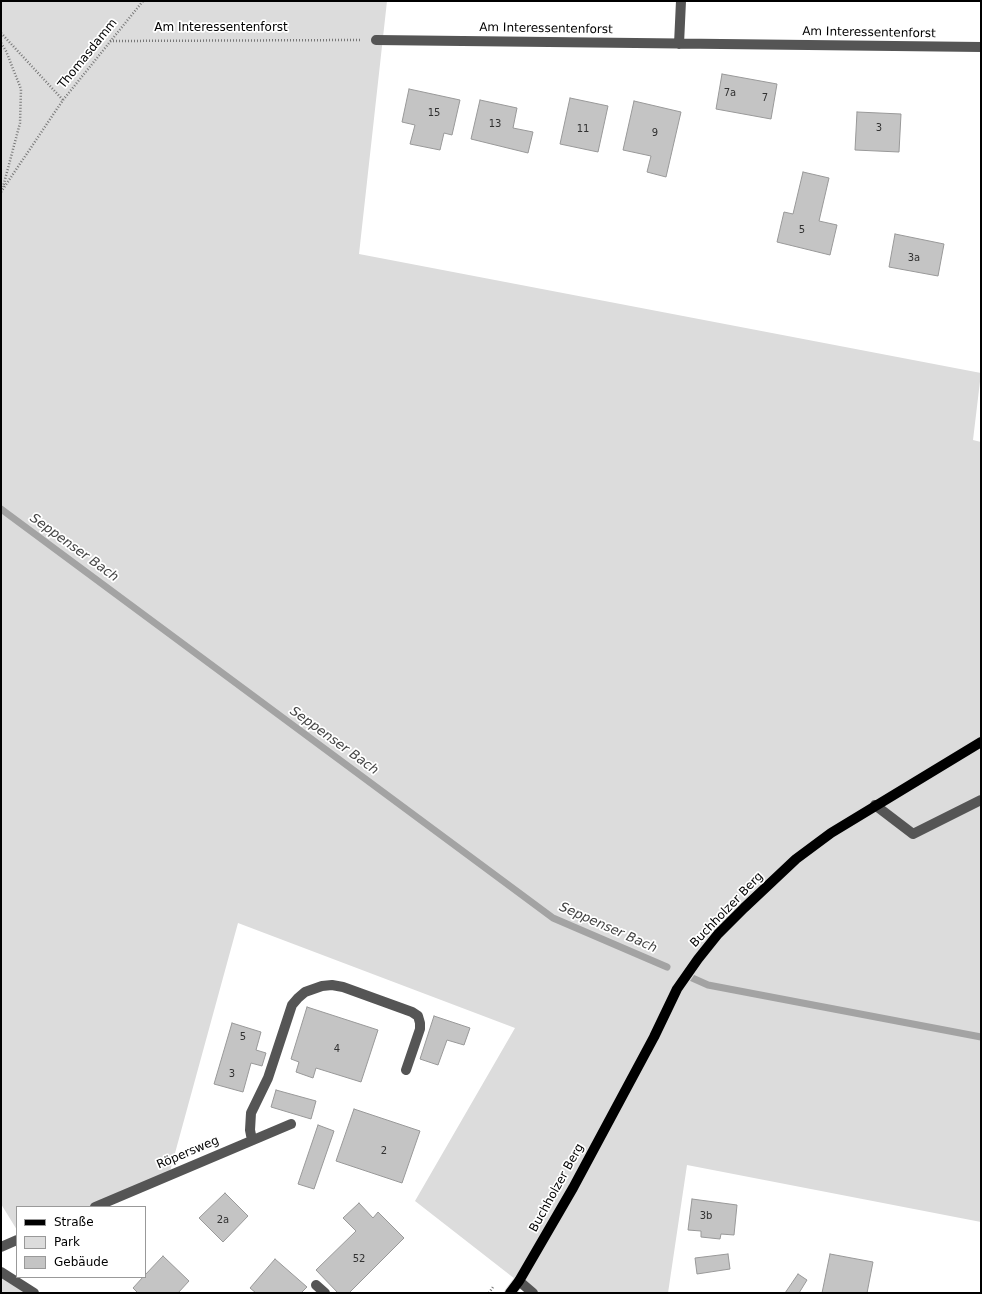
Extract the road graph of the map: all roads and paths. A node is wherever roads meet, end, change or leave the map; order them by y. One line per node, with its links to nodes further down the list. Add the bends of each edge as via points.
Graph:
1 (143, 1): 5 (path, Thomasdamm)
2 (681, 1): 7 (street)
3 (1, 34): 9 (path)
4 (376, 40): 5 (path, Am Interessentenforst); 7 (street, Am Interessentenforst)
5 (110, 41): 9 (path, Thomasdamm)
6 (1, 43): 10 (path, via 21,89 20,123)
7 (679, 44): 8 (street, Am Interessentenforst)
8 (981, 47)
9 (63, 100): 10 (path, Thomasdamm)
10 (1, 192)
11 (981, 742): 13 (main road, Buchholzer Berg)
12 (981, 800): 13 (street, via 913,834)
13 (875, 805): 21 (main road, Buchholzer Berg, via 796,859 718,934 698,959 677,989 577,1181)
14 (406, 1070): 16 (street, via 420,1028 418,1016 342,987 322,986 305,992 292,1005 268,1078 251,1113)
15 (291, 1124): 16 (street, Röpersweg)
16 (252, 1140): 17 (street, Röpersweg)
17 (97, 1206)
18 (16, 1240): 19 (street)
19 (1, 1247)
20 (1, 1272): 24 (street)
21 (518, 1281): 27 (main road, Buchholzer Berg); 28 (street)
22 (498, 1282): 26 (path)
23 (316, 1285): 25 (street)
24 (34, 1293)
25 (325, 1293)
26 (489, 1293)
27 (510, 1293)
28 (533, 1293)

